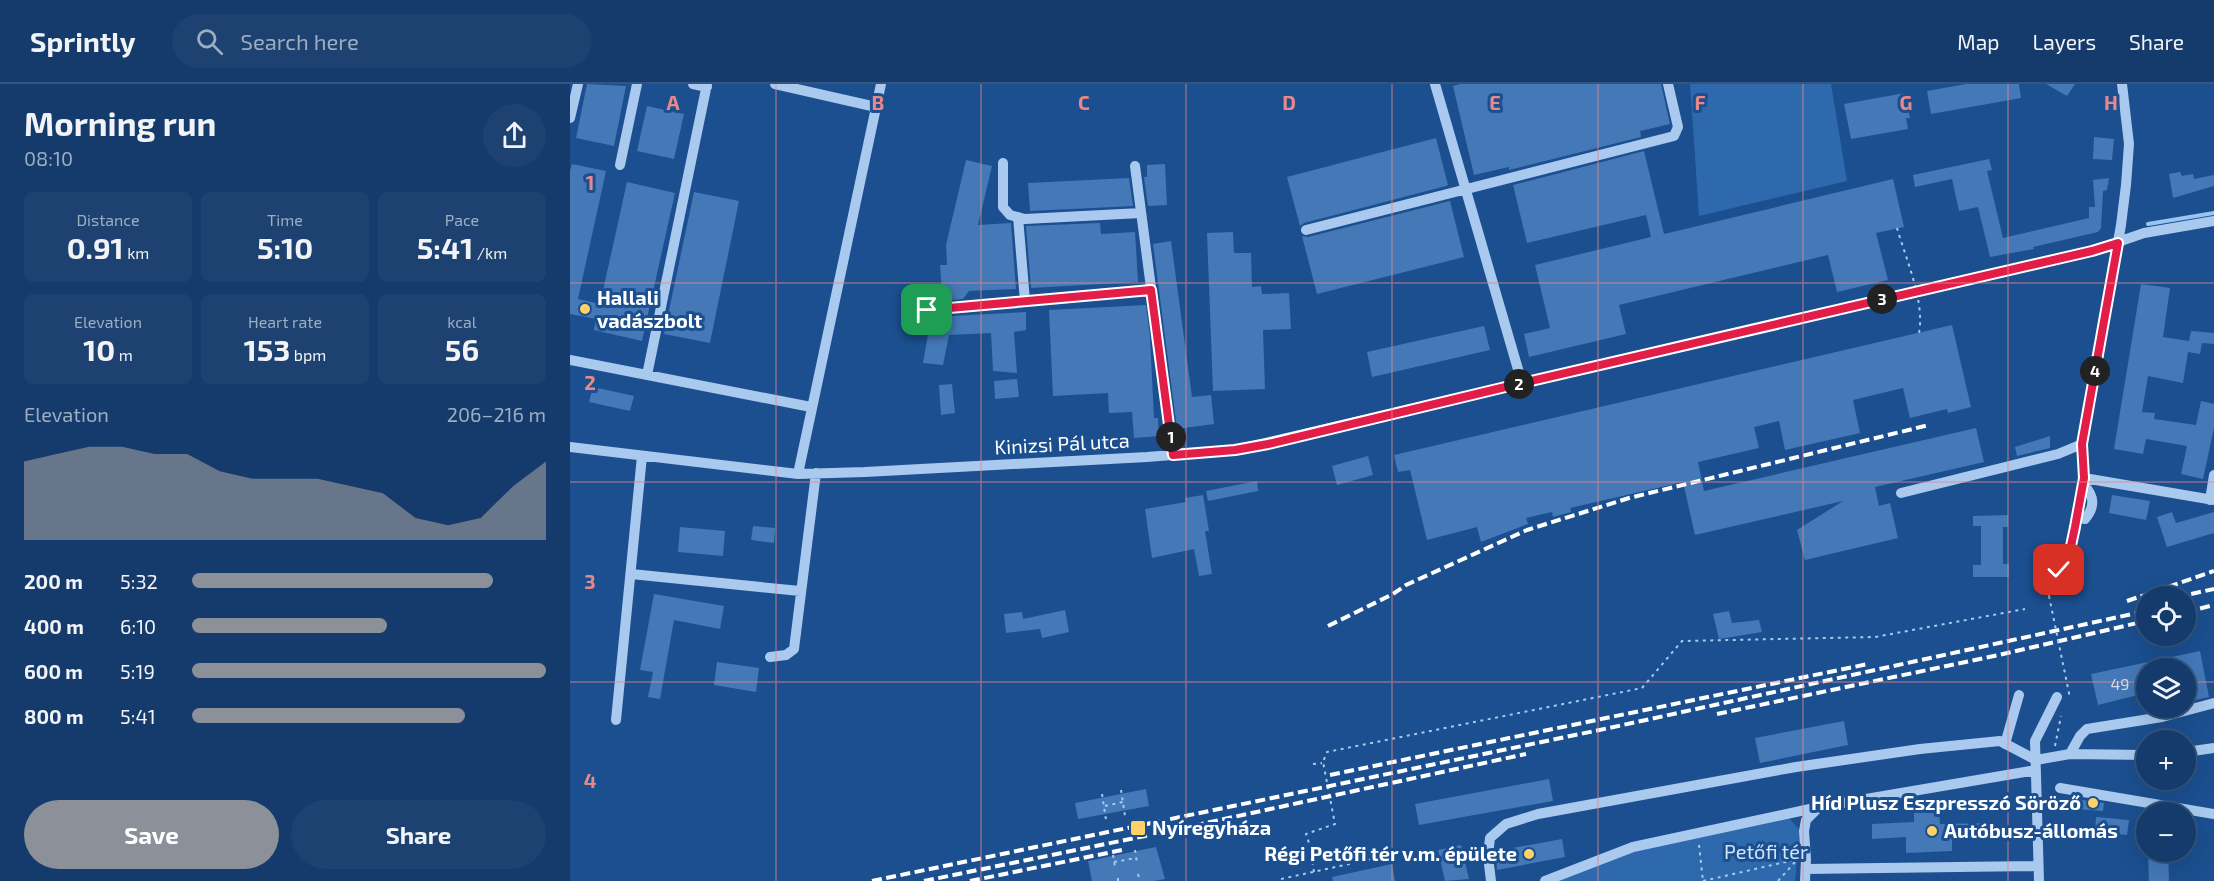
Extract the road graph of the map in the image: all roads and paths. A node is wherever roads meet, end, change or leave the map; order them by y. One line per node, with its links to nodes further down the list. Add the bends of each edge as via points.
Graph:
1 (578, 84): 11 (street)
2 (637, 84): 13 (street)
3 (693, 84): 9 (street)
4 (775, 84): 10 (street)
5 (881, 84): 10 (street)
6 (1435, 84): 15 (street)
7 (1668, 84): 15 (street, via 1678,128 1674,136)
8 (2122, 84): 21 (street, via 2129,144)
9 (707, 86): 27 (street)
10 (876, 107): 29 (street)
11 (570, 118)
12 (1003, 163): 17 (street, via 1004,207 1010,215)
13 (620, 165)
14 (1135, 166): 16 (street)
15 (1465, 189): 20 (street); 28 (street)
16 (1140, 213): 17 (street); 22 (street)
17 (1018, 217): 23 (street)
18 (2214, 220): 21 (street, Kinizsi Pál utca, via 2144,233)
19 (1897, 228): 25 (path, bridge, via 1922,320)
20 (1306, 230)
21 (2118, 243): 28 (street, Kinizsi Pál utca); 30 (street)
22 (1151, 290): 23 (street); 32 (street)
23 (1025, 301): 24 (street)
24 (927, 310)
25 (1919, 333)
26 (570, 360): 27 (street)
27 (647, 375): 29 (street)
28 (1522, 383): 32 (street, Kinizsi Pál utca, via 1268,444)
29 (811, 407): 35 (street)
30 (2082, 444): 37 (street); 38 (street, via 2058,454)
31 (570, 447): 33 (street, Kinizsi Pál utca)
32 (1173, 455): 34 (street, Kinizsi Pál utca)
33 (642, 456): 35 (street, Kinizsi Pál utca); 41 (street)
34 (816, 473): 35 (street, Kinizsi Pál utca); 42 (street)
35 (798, 474)
36 (2214, 475): 39 (street)
37 (2083, 481): 39 (street); 40 (street)
38 (1901, 493)
39 (2212, 500)
40 (2076, 522): 47 (path, bridge, via 2068,560 2046,576)
41 (631, 574): 42 (street); 50 (street)
42 (800, 591): 44 (street, via 794,649 786,655)
43 (2025, 609): 57 (path, via 1875,637 1682,641 1641,688 1327,752)
44 (770, 657)
45 (2019, 695): 51 (street)
46 (2057, 698): 59 (street, via 2035,741)
47 (2070, 698)
48 (2214, 703): 54 (street, via 2162,717 2087,729)
49 (2063, 709): 56 (path)
50 (616, 720)
51 (2005, 744): 59 (street); 86 (street, via 2000,741 1920,749 1796,767 1538,814 1506,824 1490,838)
52 (2214, 748): 53 (street)
53 (2196, 751)
54 (2070, 754): 55 (street); 56 (street)
55 (2136, 754)
56 (2054, 756): 59 (street)
57 (1323, 762): 58 (path); 81 (path, via 1335,824 1306,834)
58 (1313, 764)
59 (2036, 765): 65 (street); 78 (street)
60 (2060, 788): 67 (street)
61 (1121, 790): 63 (path)
62 (1102, 794): 64 (path)
63 (1123, 802): 64 (path); 68 (path)
64 (1104, 807): 69 (path)
65 (1819, 807): 66 (street); 70 (street, via 1806,820)
66 (1789, 814): 70 (street); 71 (street)
67 (2214, 814)
68 (1125, 816)
69 (1106, 820)
70 (1804, 831): 80 (street)
71 (1697, 833): 87 (street, via 1633,847); 88 (path)
72 (1135, 850): 75 (path)
73 (1113, 855): 76 (path)
74 (1390, 855): 81 (path)
75 (1136, 858): 76 (path); 77 (path)
76 (1114, 862): 79 (path)
77 (1137, 863)
78 (2038, 866): 80 (street); 91 (street)
79 (1115, 867)
80 (1806, 869): 90 (street)
81 (1314, 872): 83 (path)
82 (1138, 874): 84 (path)
83 (1281, 879)
84 (1140, 880): 85 (path)
85 (1134, 881)
86 (1491, 881)
87 (1545, 881)
88 (1703, 881): 89 (path, via 1797,860)
89 (1778, 881)
90 (1805, 881)
91 (2039, 881)

